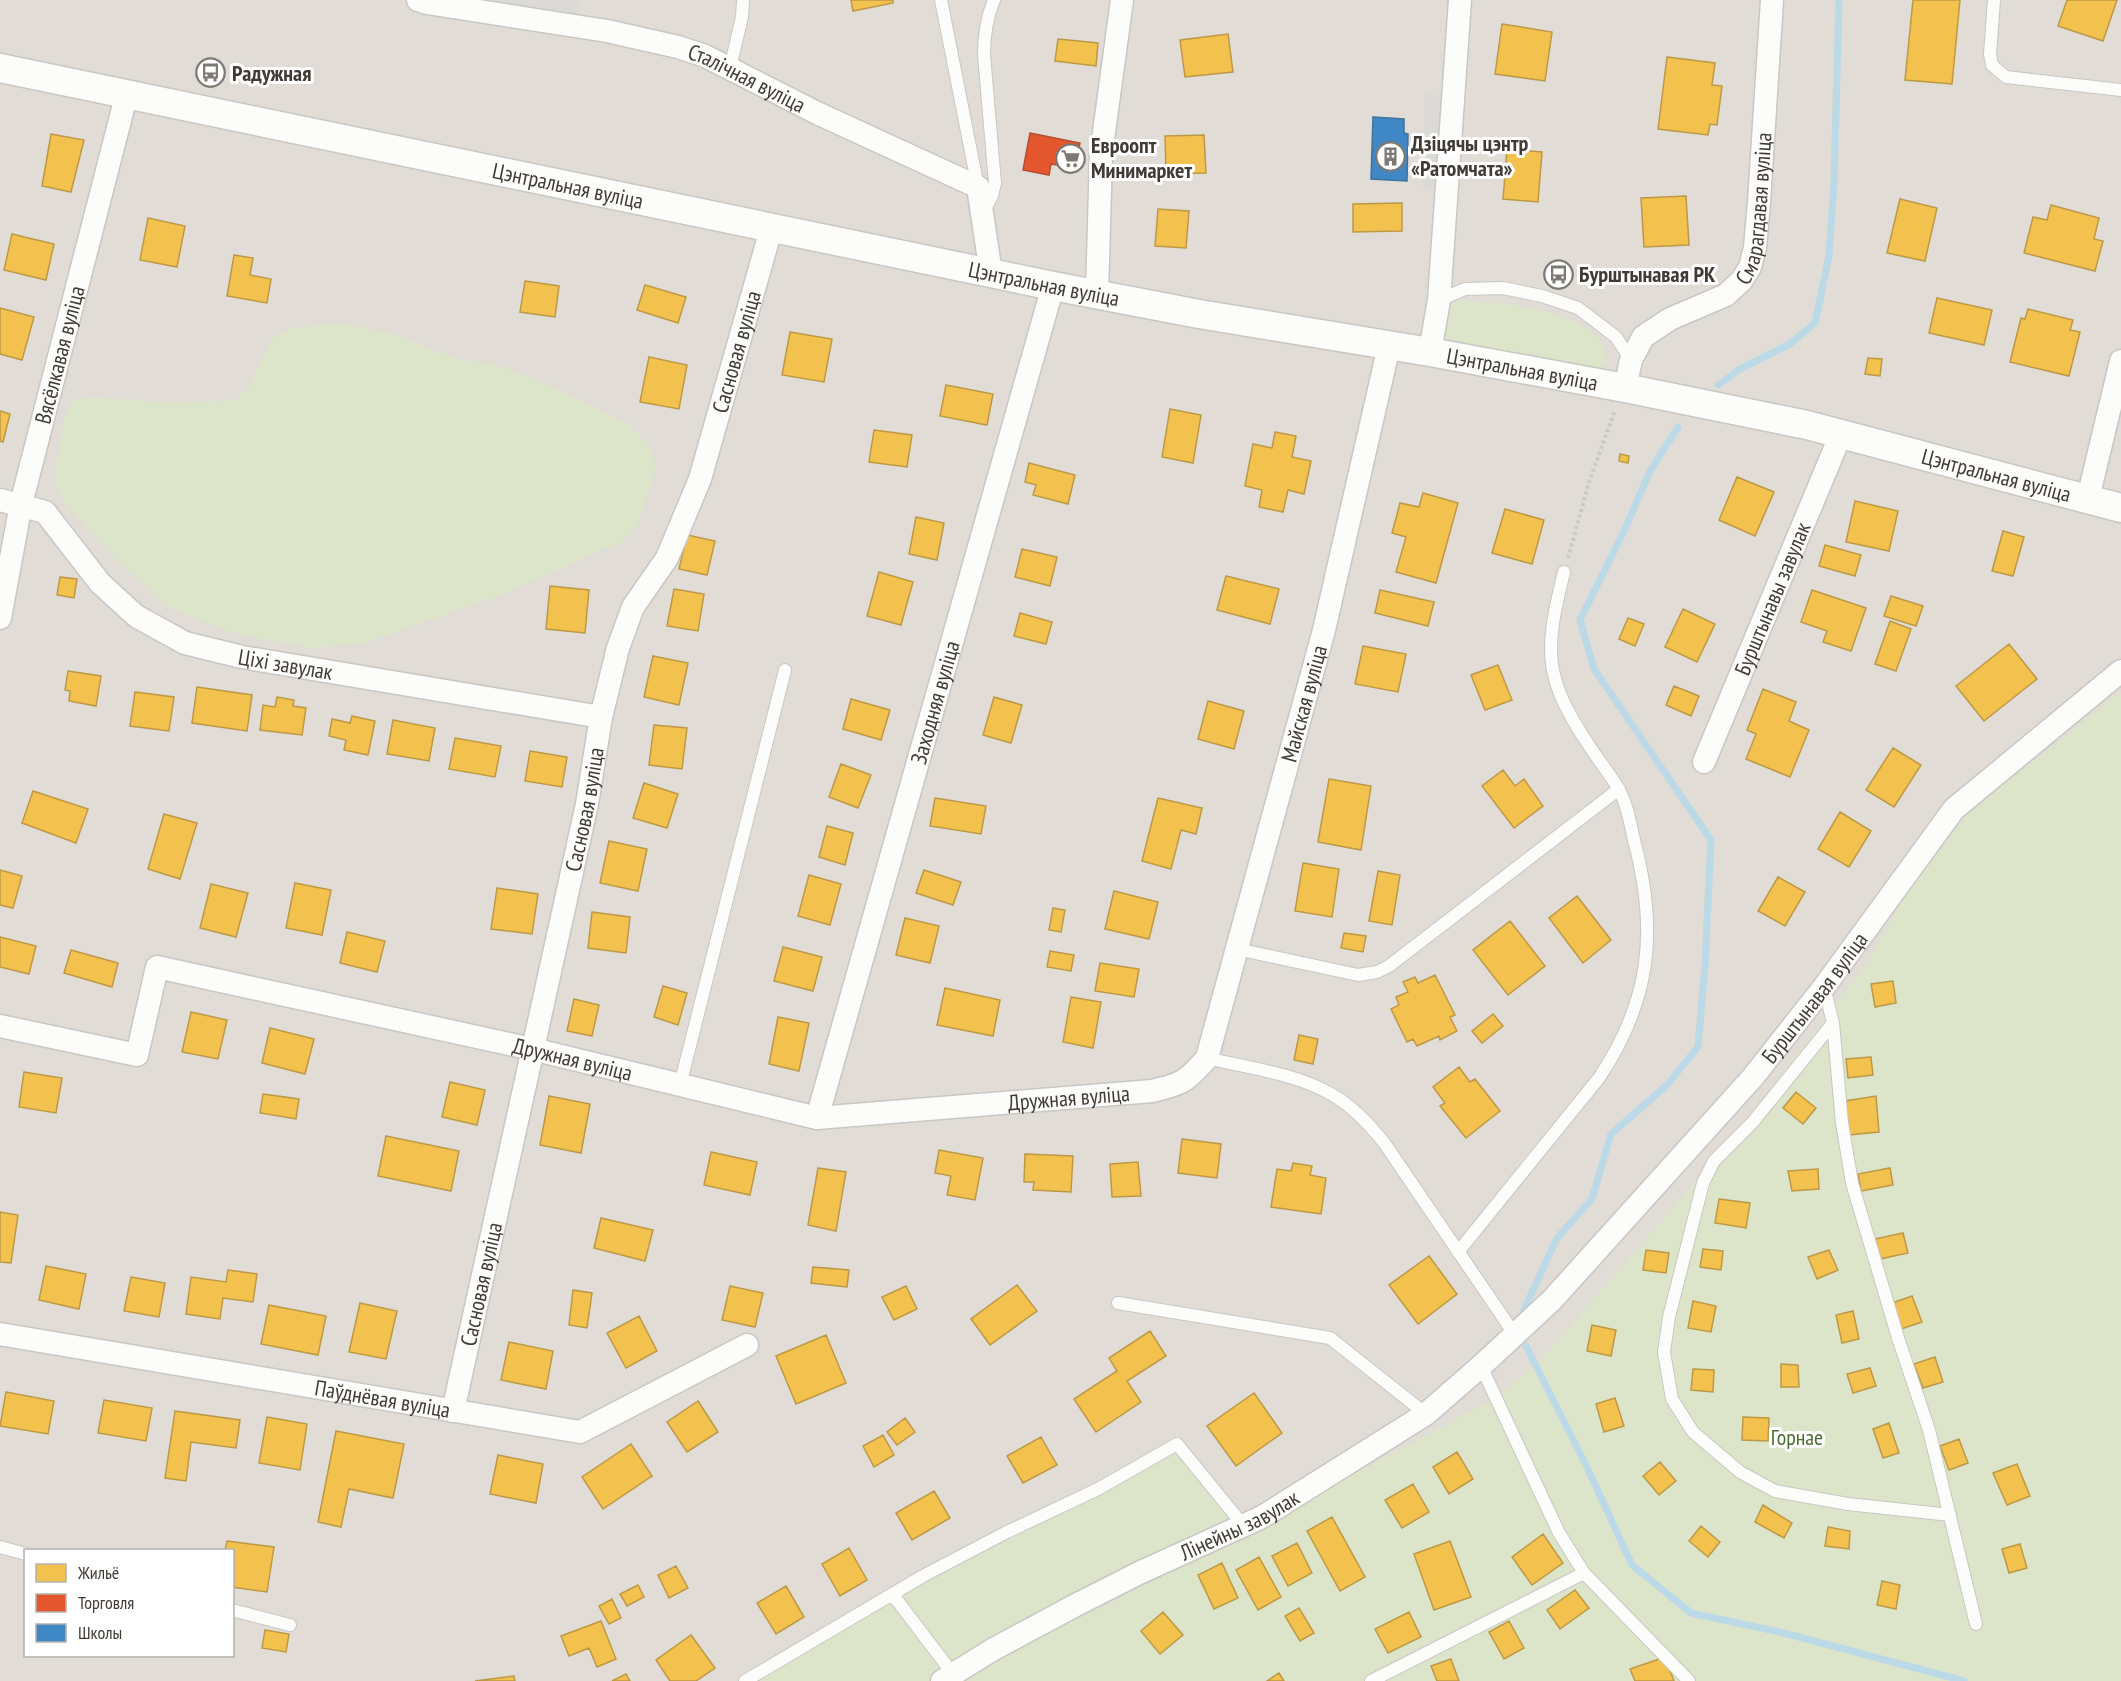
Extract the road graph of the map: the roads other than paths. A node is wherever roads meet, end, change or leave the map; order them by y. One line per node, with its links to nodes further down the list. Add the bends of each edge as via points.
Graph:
1 (418, 0): 10 (street, Сталічная вуліца, via 652,40)
2 (743, 0): 10 (lane)
3 (940, 0): 13 (lane)
4 (994, 0): 14 (lane, via 984,35 984,55 995,183)
5 (1122, 0): 18 (street, via 1101,154)
6 (1460, 0): 19 (street)
7 (1772, 0): 22 (street, Смарагдавая вуліца, via 1759,202 1750,267 1726,295 1670,319 1643,337)
8 (1994, 0): 11 (lane, via 1990,54 1992,65 2006,77)
9 (0, 68): 12 (street, Цэнтральная вуліца)
10 (730, 68): 13 (street, Сталічная вуліца)
11 (2121, 90)
12 (127, 93): 15 (street, Цэнтральная вуліца); 27 (street, Вясёлкавая вуліца)
13 (978, 187): 14 (street)
14 (982, 215): 16 (street)
15 (772, 226): 16 (street, Цэнтральная вуліца); 33 (street, Сасновая вуліца, via 700,479 667,558 633,608 618,648)
16 (991, 273): 17 (street, Цэнтральная вуліца)
17 (1053, 286): 18 (street, Цэнтральная вуліца); 43 (street, Заходняя вуліца)
18 (1097, 294): 20 (street, Цэнтральная вуліца)
19 (1439, 300): 21 (street); 22 (lane, via 1465,289 1503,288 1542,296 1578,308 1616,337)
20 (1389, 346): 21 (street, Цэнтральная вуліца); 36 (street, Майская вуліца, via 1324,630)
21 (1430, 352): 24 (street, Цэнтральная вуліца)
22 (1631, 360): 24 (street, Смарагдавая вуліца)
23 (2121, 361): 26 (street)
24 (1625, 388): 25 (street, Цэнтральная вуліца)
25 (1841, 434): 26 (street, Цэнтральная вуліца); 34 (street, Бурштынавы завулак)
26 (2088, 498): 28 (street, Цэнтральная вуліца)
27 (11, 502): 30 (street, Вясёлкавая вуліца); 33 (street, Ціхі завулак, via 45,512 100,583 136,616 185,643 362,679)
28 (2121, 508)
29 (1564, 572): 35 (lane, via 1550,650 1554,681 1567,710)
30 (0, 618)
31 (785, 670): 42 (lane)
32 (2121, 671): 37 (street, Бурштынавая вуліца, via 1954,809)
33 (601, 717): 40 (street, Сасновая вуліца, via 587,804)
34 (1704, 762)
35 (1619, 789): 36 (lane, via 1377,972 1358,975); 44 (lane, via 1644,877 1648,909 1641,989 1631,1020 1599,1078)
36 (1236, 949): 41 (street, Майская вуліца)
37 (1824, 987): 38 (lane); 47 (street, Бурштынавая вуліца, via 1753,1077 1552,1300)
38 (1833, 1023): 52 (lane, via 1852,1183 1929,1430); 52 (lane, via 1752,1123 1714,1161 1703,1183 1669,1317 1664,1352 1672,1399 1693,1432 1740,1472 1775,1491)
39 (0, 1026): 40 (street, Дружная вуліца, via 137,1055 157,967)
40 (532, 1049): 42 (street, Дружная вуліца); 50 (street, Сасновая вуліца)
41 (1207, 1058): 43 (street, Дружная вуліца, via 1178,1085 1152,1091); 44 (lane, via 1296,1079 1332,1094 1365,1120 1385,1144)
42 (680, 1085): 43 (street, Дружная вуліца)
43 (817, 1118)
44 (1458, 1252): 47 (lane)
45 (1118, 1303): 51 (lane, via 1330,1338)
46 (0, 1334): 50 (street, Паўднёвая вуліца)
47 (1515, 1335): 49 (street, Лінейны завулак)
48 (747, 1345): 50 (street, Паўднёвая вуліца, via 580,1432)
49 (1481, 1366): 51 (street, Лінейны завулак); 56 (lane, via 1559,1533)
50 (453, 1411)
51 (1426, 1414): 53 (street, Лінейны завулак, via 1262,1517)
52 (1950, 1515): 59 (lane)
53 (1243, 1525): 57 (lane, via 1177,1444); 61 (street, Лінейны завулак, via 1074,1606)
54 (0, 1547): 55 (lane)
55 (24, 1553)
56 (1584, 1572): 63 (lane); 64 (lane)
57 (893, 1595): 61 (lane); 62 (lane)
58 (234, 1611): 60 (lane)
59 (1976, 1624)
60 (290, 1625)
61 (947, 1677)
62 (745, 1681)
63 (1371, 1681)
64 (1689, 1681)

